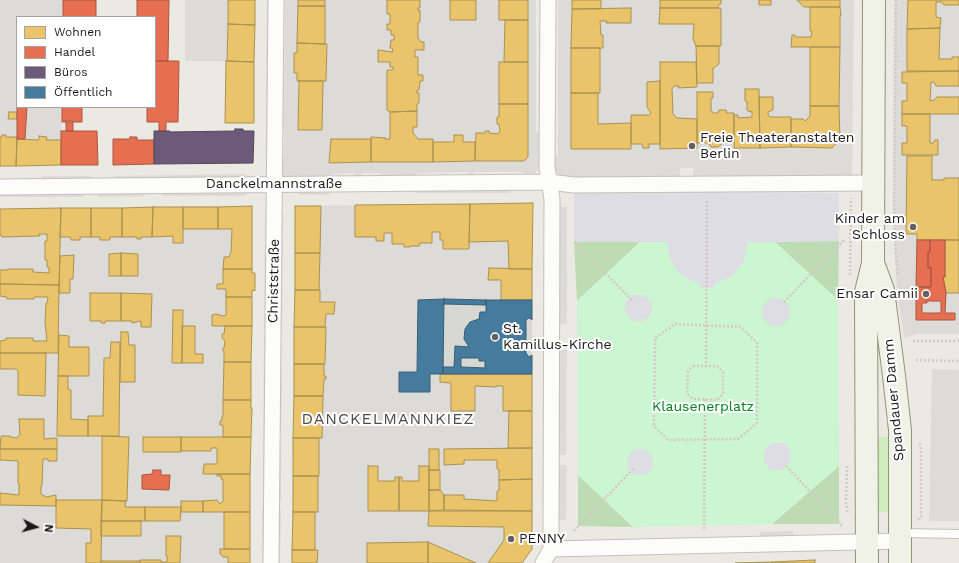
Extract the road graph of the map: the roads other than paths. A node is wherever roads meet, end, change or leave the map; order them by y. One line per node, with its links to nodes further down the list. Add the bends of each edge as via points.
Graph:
1 (276, 0): 6 (street, Christstraße)
2 (548, 0): 4 (street)
3 (874, 0): 5 (main road, Spandauer Damm)
4 (549, 182): 5 (street, via 574,185); 6 (street, Danckelmannstraße); 12 (street, via 552,199)
5 (872, 183): 8 (main road, Spandauer Damm)
6 (275, 184): 7 (street, Danckelmannstraße); 13 (street, Christstraße)
7 (0, 187)
8 (873, 263): 9 (main road, Spandauer Damm, via 882,290 896,393); 11 (main road, Spandauer Damm, via 866,292)
9 (906, 532): 10 (lane); 11 (street); 16 (main road, Spandauer Damm)
10 (959, 534)
11 (868, 541): 12 (street); 15 (main road, Spandauer Damm)
12 (551, 549): 14 (street)
13 (271, 563)
14 (543, 563)
15 (867, 563)
16 (900, 563)

